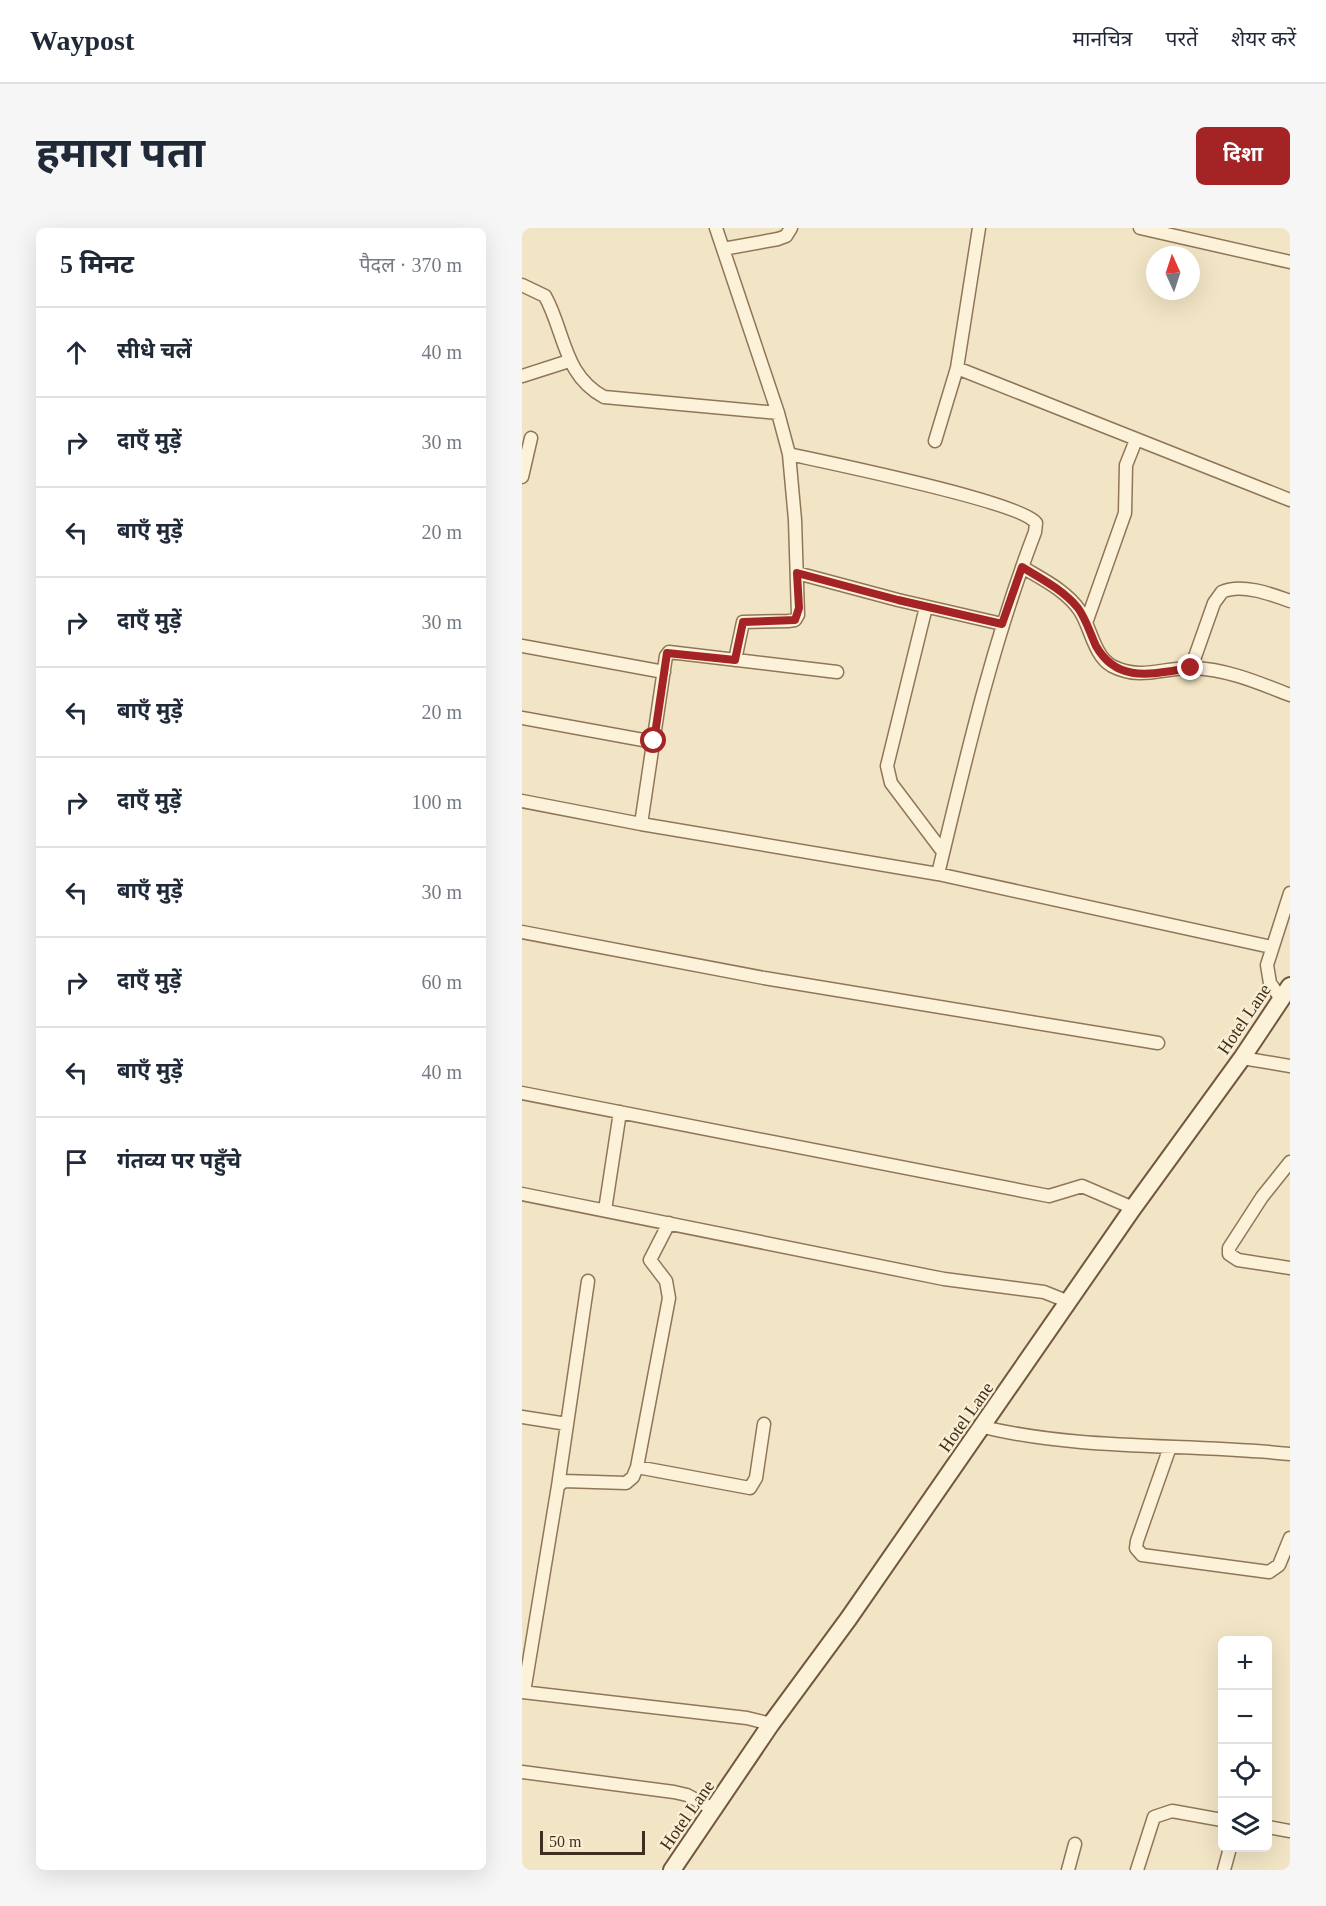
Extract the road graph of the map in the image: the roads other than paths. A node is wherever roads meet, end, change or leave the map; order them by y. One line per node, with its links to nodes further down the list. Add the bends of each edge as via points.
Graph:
1 (716, 228): 5 (street)
2 (791, 228): 5 (street, via 778,239)
3 (979, 228): 9 (street)
4 (1140, 228): 6 (street)
5 (723, 249): 11 (street)
6 (1290, 262)
7 (522, 285): 8 (street, via 545,296)
8 (569, 361): 10 (street); 11 (street, via 590,389 604,397)
9 (957, 368): 13 (street); 14 (street)
10 (522, 376)
11 (778, 413): 15 (street)
12 (531, 438): 16 (street)
13 (1136, 440): 17 (street); 22 (street, via 1126,465 1125,513)
14 (935, 441)
15 (789, 454): 18 (street, via 915,482 1029,516 1036,527); 19 (street)
16 (522, 477)
17 (1290, 500)
18 (1022, 567): 22 (street, via 1066,595); 23 (street)
19 (797, 573): 21 (street); 25 (street, via 799,608 795,620 743,622)
20 (1290, 601): 26 (street, via 1239,589 1222,592 1214,603)
21 (926, 607): 23 (street); 34 (street, via 886,766 891,783)
22 (1086, 623): 26 (street, via 1102,656 1119,668 1145,675)
23 (1002, 624): 34 (street)
24 (522, 646): 27 (street)
25 (735, 660): 27 (street, via 669,652); 28 (street)
26 (1191, 668): 29 (street, via 1250,679)
27 (664, 672): 31 (street)
28 (837, 672)
29 (1290, 695)
30 (522, 718): 31 (street)
31 (654, 741): 33 (street)
32 (522, 801): 33 (street)
33 (641, 824): 35 (street)
34 (943, 852): 35 (street)
35 (938, 874): 38 (street)
36 (1290, 893): 38 (street)
37 (522, 932): 40 (street, via 764,978)
38 (1271, 947): 39 (street, via 1267,965)
39 (1279, 990): 41 (street, Hotel Lane)
40 (1158, 1043)
41 (1242, 1058): 42 (street); 47 (street, Hotel Lane)
42 (1290, 1066)
43 (522, 1093): 44 (street)
44 (620, 1112): 47 (street, via 1052,1196 1082,1186); 48 (street)
45 (1290, 1162): 50 (street, via 1229,1248 1229,1254 1238,1260)
46 (522, 1194): 48 (street)
47 (1133, 1208): 52 (street, Hotel Lane)
48 (605, 1210): 49 (street)
49 (669, 1223): 52 (street, via 944,1280); 59 (street, via 650,1260 666,1281 669,1298)
50 (1290, 1268)
51 (588, 1281): 54 (street)
52 (1059, 1298): 56 (street, Hotel Lane)
53 (522, 1417): 54 (street)
54 (567, 1424): 60 (street)
55 (764, 1424): 59 (street, via 756,1478 750,1488)
56 (982, 1427): 57 (street, via 1085,1444); 63 (street, Hotel Lane)
57 (1170, 1447): 58 (street, via 1231,1448); 61 (street, via 1137,1541 1136,1548 1142,1555 1269,1572 1279,1565)
58 (1290, 1455)
59 (638, 1467): 60 (street, via 626,1483 564,1481)
60 (558, 1486): 62 (street)
61 (1290, 1538)
62 (523, 1692): 63 (street)
63 (759, 1721): 65 (street, Hotel Lane)
64 (522, 1772): 65 (street, via 657,1788)
65 (707, 1805): 71 (street, Hotel Lane)
66 (1218, 1819): 73 (street, via 1172,1811 1154,1816)
67 (1272, 1828): 68 (street)
68 (1290, 1831)
69 (1075, 1844): 72 (street)
70 (1229, 1852): 74 (street)
71 (672, 1870)
72 (1068, 1870)
73 (1137, 1870)
74 (1224, 1870)

